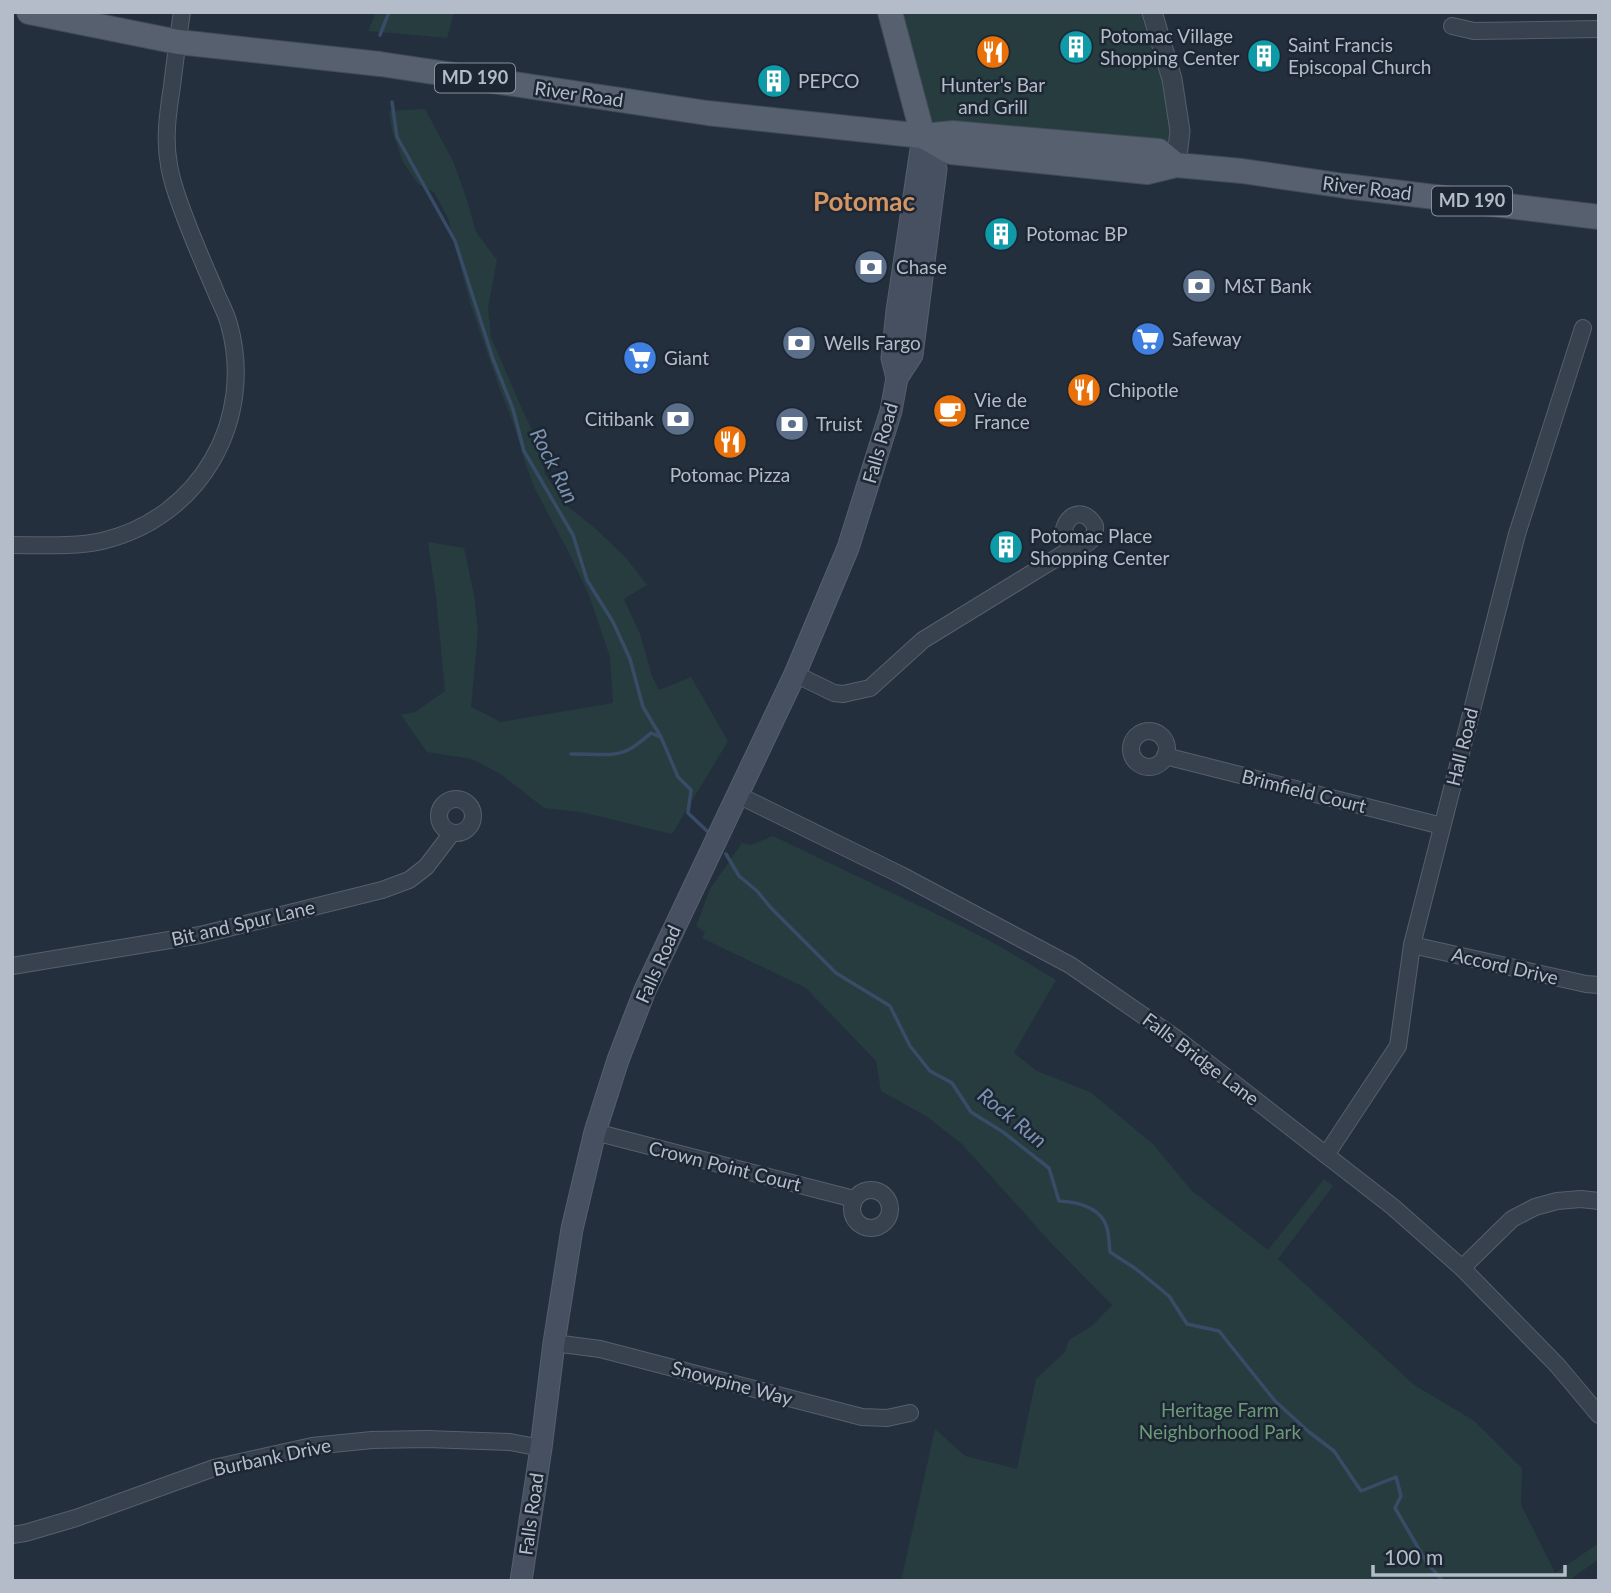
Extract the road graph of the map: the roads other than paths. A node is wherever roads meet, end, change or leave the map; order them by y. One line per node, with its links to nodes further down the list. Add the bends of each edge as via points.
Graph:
1 (29, 12): 7 (main road, River Road / MD 190)
2 (182, 12): 7 (street)
3 (890, 12): 8 (main road, Falls Road)
4 (1152, 12): 9 (street, via 1174,90 1180,131)
5 (1452, 26): 6 (street, via 1474,31)
6 (1599, 29)
7 (178, 42): 8 (main road, River Road / MD 190, via 380,64 707,113); 12 (street, via 167,121 168,165 183,215 229,323 237,368 227,428 214,460 178,503 135,530 101,541)
8 (923, 136): 9 (main road, River Road / MD 190, via 951,152 1146,172); 14 (main road, Falls Road, via 897,311 892,358 897,378 891,411 848,548)
9 (1176, 165): 10 (main road, River Road / MD 190)
10 (1599, 217)
11 (1583, 328): 17 (street, Hall Road, via 1517,534)
12 (12, 545)
13 (1076, 546): 14 (street, via 923,640 870,688 834,693)
14 (795, 674): 16 (main road, Falls Road)
15 (1165, 756): 17 (street, Brimfield Court)
16 (738, 795): 22 (main road, Falls Road, via 645,990); 23 (street, Falls Bridge Lane, via 1070,965 1178,1039)
17 (1442, 826): 19 (street, Hall Road)
18 (452, 833): 20 (street, Bit and Spur Lane, via 426,867 409,880 382,890 200,935)
19 (1412, 945): 21 (street, Accord Drive); 23 (street, Hall Road, via 1398,1045)
20 (12, 966)
21 (1599, 985)
22 (596, 1132): 24 (street, Crown Point Court); 27 (main road, Falls Road, via 572,1229)
23 (1326, 1155): 26 (street, Falls Bridge Lane)
24 (854, 1199)
25 (1599, 1201): 26 (street, via 1557,1201 1535,1207 1512,1219)
26 (1462, 1268): 29 (street, Falls Bridge Lane)
27 (554, 1343): 28 (street, Snowpine Way, via 600,1349 862,1417); 30 (main road, Falls Road)
28 (910, 1413)
29 (1599, 1415)
30 (541, 1448): 31 (street, Burbank Drive, via 510,1442 427,1439 312,1446 214,1468 76,1518); 32 (main road, Falls Road)
31 (12, 1535)
32 (521, 1581)

